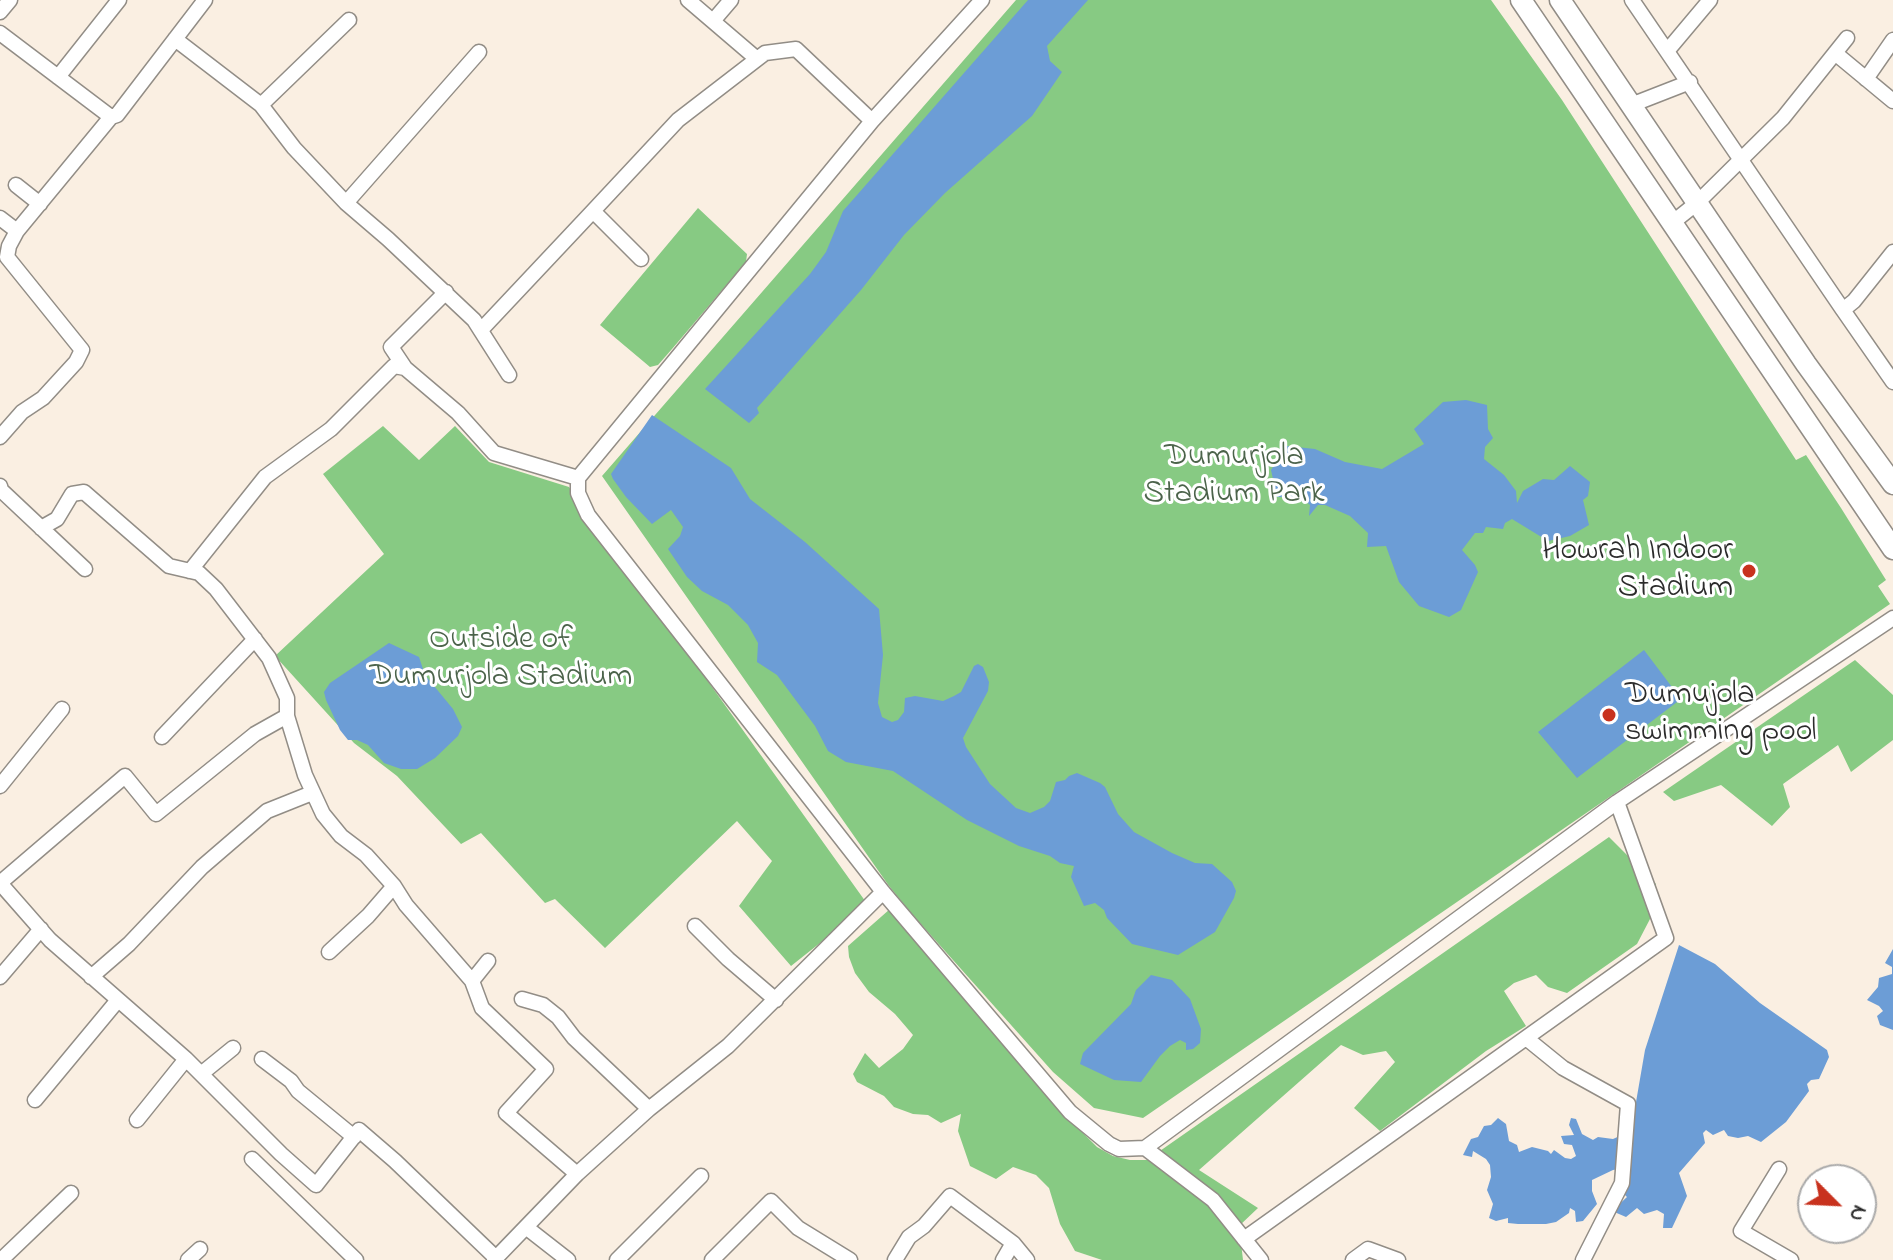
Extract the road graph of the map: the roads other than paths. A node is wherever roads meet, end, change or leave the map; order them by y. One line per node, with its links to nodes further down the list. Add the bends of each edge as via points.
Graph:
1 (10, 0): 11 (street)
2 (119, 0): 22 (street)
3 (205, 0): 16 (street)
4 (688, 0): 13 (street)
5 (731, 0): 13 (street)
6 (982, 0): 29 (street)
7 (1521, 0): 37 (main road)
8 (1560, 0): 27 (main road)
9 (1632, 0): 18 (street)
10 (1710, 0): 18 (street)
11 (0, 12)
12 (349, 20): 26 (street)
13 (713, 21): 21 (street)
14 (0, 33): 22 (street)
15 (1847, 38): 20 (street)
16 (175, 39): 26 (street); 28 (street)
17 (1893, 40): 23 (street)
18 (1668, 50): 24 (street)
19 (479, 52): 32 (street)
20 (1835, 53): 23 (street); 30 (street, via 1783,118)
21 (757, 59): 29 (street, via 796,49); 35 (street, via 678,120)
22 (58, 77): 28 (street)
23 (1866, 79): 25 (street)
24 (1690, 82): 27 (street); 30 (street)
25 (1893, 101)
26 (261, 105): 32 (street)
27 (1631, 105): 33 (main road)
28 (111, 117): 34 (street)
29 (872, 121): 48 (street)
30 (1741, 158): 33 (street); 42 (street)
31 (16, 185): 34 (street)
32 (346, 203): 41 (street)
33 (1697, 203): 37 (street); 49 (main road)
34 (40, 204): 38 (street)
35 (593, 211): 40 (street); 43 (street)
36 (0, 218): 38 (street)
37 (1672, 223): 52 (main road)
38 (17, 231): 47 (street, via 7,257 82,350 43,398)
39 (1893, 252): 42 (street)
40 (641, 259)
41 (446, 292): 43 (street); 44 (street, via 391,347)
42 (1843, 310): 46 (street)
43 (481, 330): 45 (street)
44 (405, 368): 48 (street, via 458,413 494,453); 54 (street, via 394,366 331,429 265,477)
45 (509, 375)
46 (1893, 382)
47 (0, 437)
48 (578, 478): 64 (street, via 588,515)
49 (1893, 484)
50 (0, 486): 51 (street)
51 (41, 528): 53 (street); 54 (street, via 57,519 72,494 84,492 169,566)
52 (1893, 549)
53 (85, 569)
54 (190, 571): 56 (street, via 216,589)
55 (1893, 618): 62 (street)
56 (255, 639): 58 (street, via 287,698); 59 (street)
57 (62, 709): 60 (street)
58 (287, 716): 61 (street); 66 (street, via 255,734 156,814 125,776 0,883)
59 (162, 737)
60 (0, 786)
61 (312, 793): 63 (street, via 341,836); 70 (street, via 267,811)
62 (1617, 802): 75 (street, via 1666,938); 84 (street)
63 (394, 886): 67 (street); 71 (street)
64 (883, 892): 74 (street); 84 (street, via 1070,1112 1119,1149)
65 (695, 926): 74 (street)
66 (41, 929): 69 (street); 70 (street)
67 (329, 952)
68 (488, 961): 71 (street)
69 (0, 977)
70 (91, 977): 73 (street)
71 (472, 981): 87 (street, via 482,1008 546,1069 506,1113)
72 (522, 999): 81 (street, via 543,1005 558,1017)
73 (118, 1000): 77 (street); 80 (street)
74 (776, 1000): 81 (street)
75 (1526, 1038): 91 (street); 108 (street, via 1563,1068 1628,1104 1622,1183)
76 (233, 1048): 79 (street)
77 (186, 1059): 79 (street); 82 (street)
78 (262, 1059): 83 (street)
79 (201, 1074): 83 (street, via 316,1185)
80 (35, 1100)
81 (649, 1109): 87 (street)
82 (137, 1120)
83 (354, 1137): 94 (street, via 359,1130 395,1161)
84 (1145, 1148): 91 (street, via 1213,1200)
85 (252, 1159): 97 (street)
86 (1779, 1169): 109 (street, via 1741,1231)
87 (577, 1174): 90 (street)
88 (701, 1176): 99 (street)
89 (71, 1193): 95 (street)
90 (527, 1228): 94 (street); 98 (street)
91 (1244, 1239): 105 (street)
92 (1013, 1243): 102 (street, via 950,1196 909,1237); 103 (street); 104 (street)
93 (200, 1249): 96 (street)
94 (495, 1259)
95 (1, 1260)
96 (188, 1260)
97 (356, 1260)
98 (568, 1260)
99 (617, 1260)
100 (712, 1260): 101 (street, via 771,1201 798,1228)
101 (850, 1260)
102 (895, 1260)
103 (1003, 1260)
104 (1027, 1260)
105 (1261, 1260)
106 (1353, 1260): 107 (street, via 1368,1249)
107 (1398, 1260)
108 (1583, 1260)
109 (1791, 1260)

